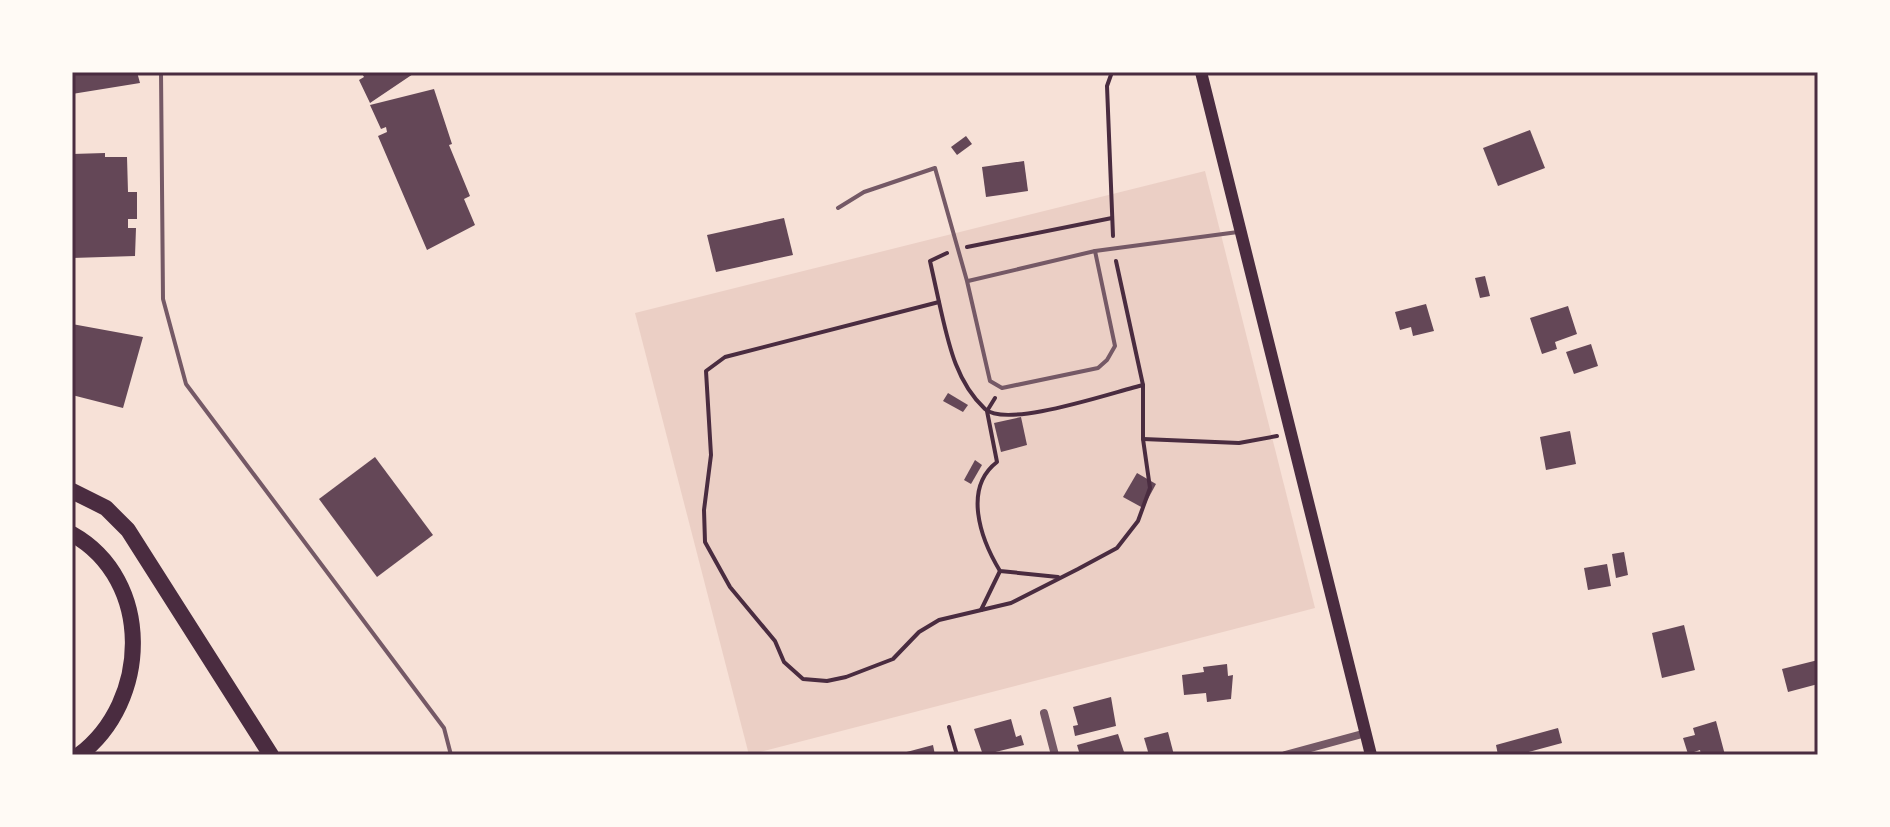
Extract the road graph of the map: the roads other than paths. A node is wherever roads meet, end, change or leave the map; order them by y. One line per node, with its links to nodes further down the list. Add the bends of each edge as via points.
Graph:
1 (161, 72): 13 (lane, via 163,299 186,384 444,728)
2 (1201, 72): 4 (main road)
3 (838, 208): 6 (lane, via 876,187 935,168)
4 (1241, 231): 5 (lane); 10 (main road)
5 (1095, 251): 6 (lane); 6 (lane, via 1115,346 1098,368 1002,388 990,381)
6 (967, 281)
7 (72, 491): 12 (highway, via 106,508 128,530)
8 (72, 534): 11 (highway, via 108,567 124,595 134,640 120,708)
9 (1044, 713): 14 (street)
10 (1366, 733): 15 (street); 16 (main road)
11 (79, 755)
12 (271, 755)
13 (451, 755)
14 (1055, 755)
15 (1285, 755)
16 (1371, 755)

